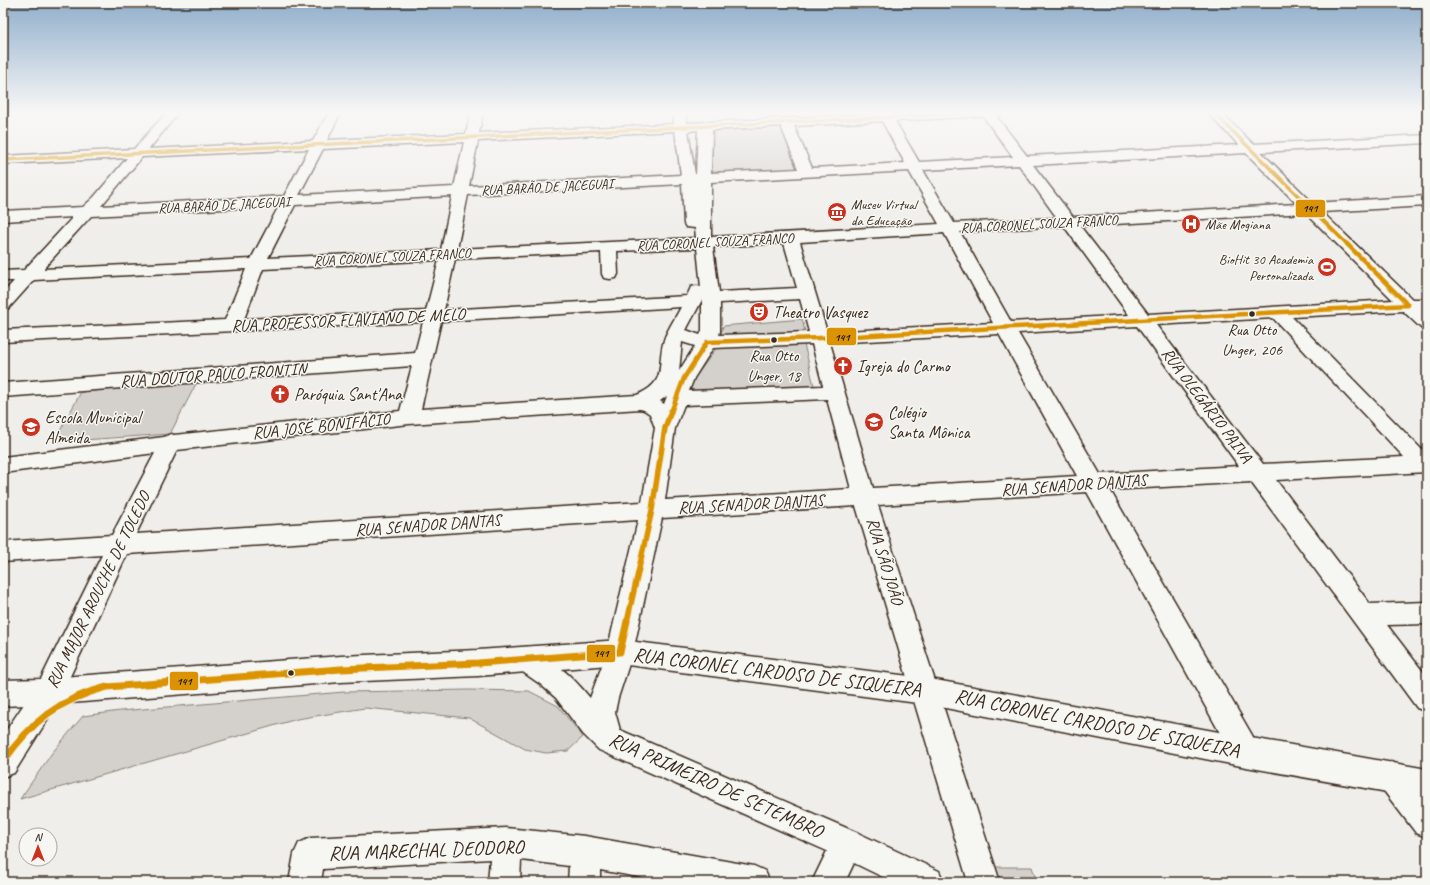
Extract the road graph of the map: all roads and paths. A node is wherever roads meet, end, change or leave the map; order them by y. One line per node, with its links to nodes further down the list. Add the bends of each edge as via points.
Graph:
1 (131, 153): 12 (street)
2 (137, 153): 22 (street)
3 (312, 153): 19 (street)
4 (468, 153): 18 (street)
5 (686, 153): 17 (street)
6 (704, 153): 16 (street)
7 (799, 153): 15 (street)
8 (907, 153): 14 (street)
9 (1017, 153): 13 (street, RUA OLEGÁRIO PAIVA)
10 (1162, 153): 13 (street, RUA BARÃO DE JACEGUAI)
11 (1256, 153): 21 (street)
12 (3, 160)
13 (1022, 160): 14 (street, RUA BARÃO DE JACEGUAI); 24 (street, RUA OLEGÁRIO PAIVA)
14 (914, 166): 15 (street, RUA BARÃO DE JACEGUAI); 25 (street)
15 (806, 172): 16 (street, RUA BARÃO DE JACEGUAI)
16 (704, 177): 17 (street, RUA BARÃO DE JACEGUAI); 27 (street)
17 (689, 179): 18 (street, RUA BARÃO DE JACEGUAI); 27 (street)
18 (460, 192): 19 (street, RUA BARÃO DE JACEGUAI); 29 (street)
19 (287, 201): 22 (street, RUA BARÃO DE JACEGUAI); 30 (street)
20 (1427, 201): 21 (street, RUA CORONEL SOUZA FRANCO)
21 (1310, 208): 24 (street, RUA CORONEL SOUZA FRANCO); 39 (street)
22 (86, 212): 23 (street, RUA BARÃO DE JACEGUAI); 31 (street)
23 (6, 219)
24 (1070, 222): 25 (street, RUA CORONEL SOUZA FRANCO); 42 (street, RUA OLEGÁRIO PAIVA)
25 (949, 229): 26 (street, RUA CORONEL SOUZA FRANCO); 45 (street)
26 (791, 238): 27 (street, RUA CORONEL SOUZA FRANCO); 34 (street, RUA SÃO JOÃO)
27 (698, 243): 28 (street, RUA CORONEL SOUZA FRANCO); 35 (street); 36 (street, via 698,284)
28 (609, 247): 29 (street, RUA CORONEL SOUZA FRANCO); 32 (street)
29 (448, 255): 30 (street, RUA CORONEL SOUZA FRANCO); 41 (street)
30 (257, 263): 31 (street, RUA CORONEL SOUZA FRANCO); 44 (street)
31 (29, 274): 33 (street, RUA CORONEL SOUZA FRANCO); 37 (street)
32 (610, 274)
33 (3, 276)
34 (806, 293): 35 (street); 48 (street, RUA SÃO JOÃO)
35 (711, 298): 49 (street, via 711,331)
36 (693, 301): 41 (street, RUA PROFESSOR FLAVIANO DE MELO); 46 (street)
37 (3, 304)
38 (1427, 304): 39 (street)
39 (1408, 305): 40 (street); 43 (street)
40 (1278, 313): 42 (street); 59 (street)
41 (433, 316): 44 (street, RUA PROFESSOR FLAVIANO DE MELO); 50 (street)
42 (1143, 320): 45 (street); 60 (street, RUA OLEGÁRIO PAIVA)
43 (1427, 324)
44 (232, 326): 47 (street, RUA PROFESSOR FLAVIANO DE MELO)
45 (1005, 328): 48 (street); 61 (street)
46 (675, 333): 49 (street); 54 (street, via 668,380 655,396)
47 (3, 336)
48 (820, 338): 49 (street); 52 (street, RUA SÃO JOÃO)
49 (707, 342): 53 (street, via 684,378)
50 (423, 358): 51 (street, RUA DOUTOR PAULO FRONTIN); 55 (street)
51 (3, 390)
52 (834, 392): 53 (street); 62 (street, RUA SÃO JOÃO)
53 (676, 398): 56 (street)
54 (640, 402): 55 (street, RUA JOSÉ BONIFÁCIO); 56 (street, via 657,408)
55 (409, 417): 57 (street, RUA JOSÉ BONIFÁCIO)
56 (665, 428): 63 (street)
57 (171, 442): 58 (street, RUA JOSÉ BONIFÁCIO); 64 (street, RUA MAJOR AROUCHE DE TOLEDO)
58 (3, 464)
59 (1425, 464): 60 (street, RUA SENADOR DANTAS)
60 (1257, 473): 61 (street, RUA SENADOR DANTAS); 67 (street, RUA OLEGÁRIO PAIVA)
61 (1094, 484): 62 (street, RUA SENADOR DANTAS); 76 (street)
62 (865, 498): 63 (street, RUA SENADOR DANTAS); 72 (street, RUA SÃO JOÃO)
63 (652, 510): 64 (street, RUA SENADOR DANTAS); 68 (street)
64 (119, 545): 65 (street, RUA SENADOR DANTAS); 71 (street, RUA MAJOR AROUCHE DE TOLEDO)
65 (3, 552)
66 (1427, 613): 67 (street)
67 (1364, 615): 74 (street, RUA OLEGÁRIO PAIVA)
68 (620, 652): 69 (main road, RUA CORONEL CARDOSO DE SIQUEIRA); 72 (main road, RUA CORONEL CARDOSO DE SIQUEIRA); 75 (street, via 601,712)
69 (526, 659): 70 (main road, RUA CORONEL CARDOSO DE SIQUEIRA, via 340,669); 75 (street, RUA PRIMEIRO DE SETEMBRO, via 551,675)
70 (107, 687): 71 (main road, RUA CORONEL CARDOSO DE SIQUEIRA); 77 (main road, RUA MAJOR AROUCHE DE TOLEDO, via 78,695 50,710)
71 (49, 691): 73 (street); 77 (main road, RUA MAJOR AROUCHE DE TOLEDO)
72 (925, 691): 76 (main road, RUA CORONEL CARDOSO DE SIQUEIRA); 90 (street, RUA SÃO JOÃO)
73 (3, 693)
74 (1427, 699)
75 (609, 740): 82 (street, RUA PRIMEIRO DE SETEMBRO)
76 (1246, 752): 78 (main road, RUA CORONEL CARDOSO DE SIQUEIRA)
77 (5, 759)
78 (1391, 777): 79 (main road, RUA CORONEL CARDOSO DE SIQUEIRA); 80 (street)
79 (1427, 784)
80 (1427, 822)
81 (506, 843): 83 (street, RUA MARECHAL DEODORO); 84 (street, RUA MARECHAL DEODORO); 86 (street)
82 (847, 844): 88 (street); 89 (street, RUA PRIMEIRO DE SETEMBRO)
83 (585, 852): 85 (street, RUA MARECHAL DEODORO); 87 (street)
84 (308, 868)
85 (747, 881)
86 (504, 882)
87 (584, 882)
88 (828, 882)
89 (928, 882)
90 (984, 882)

